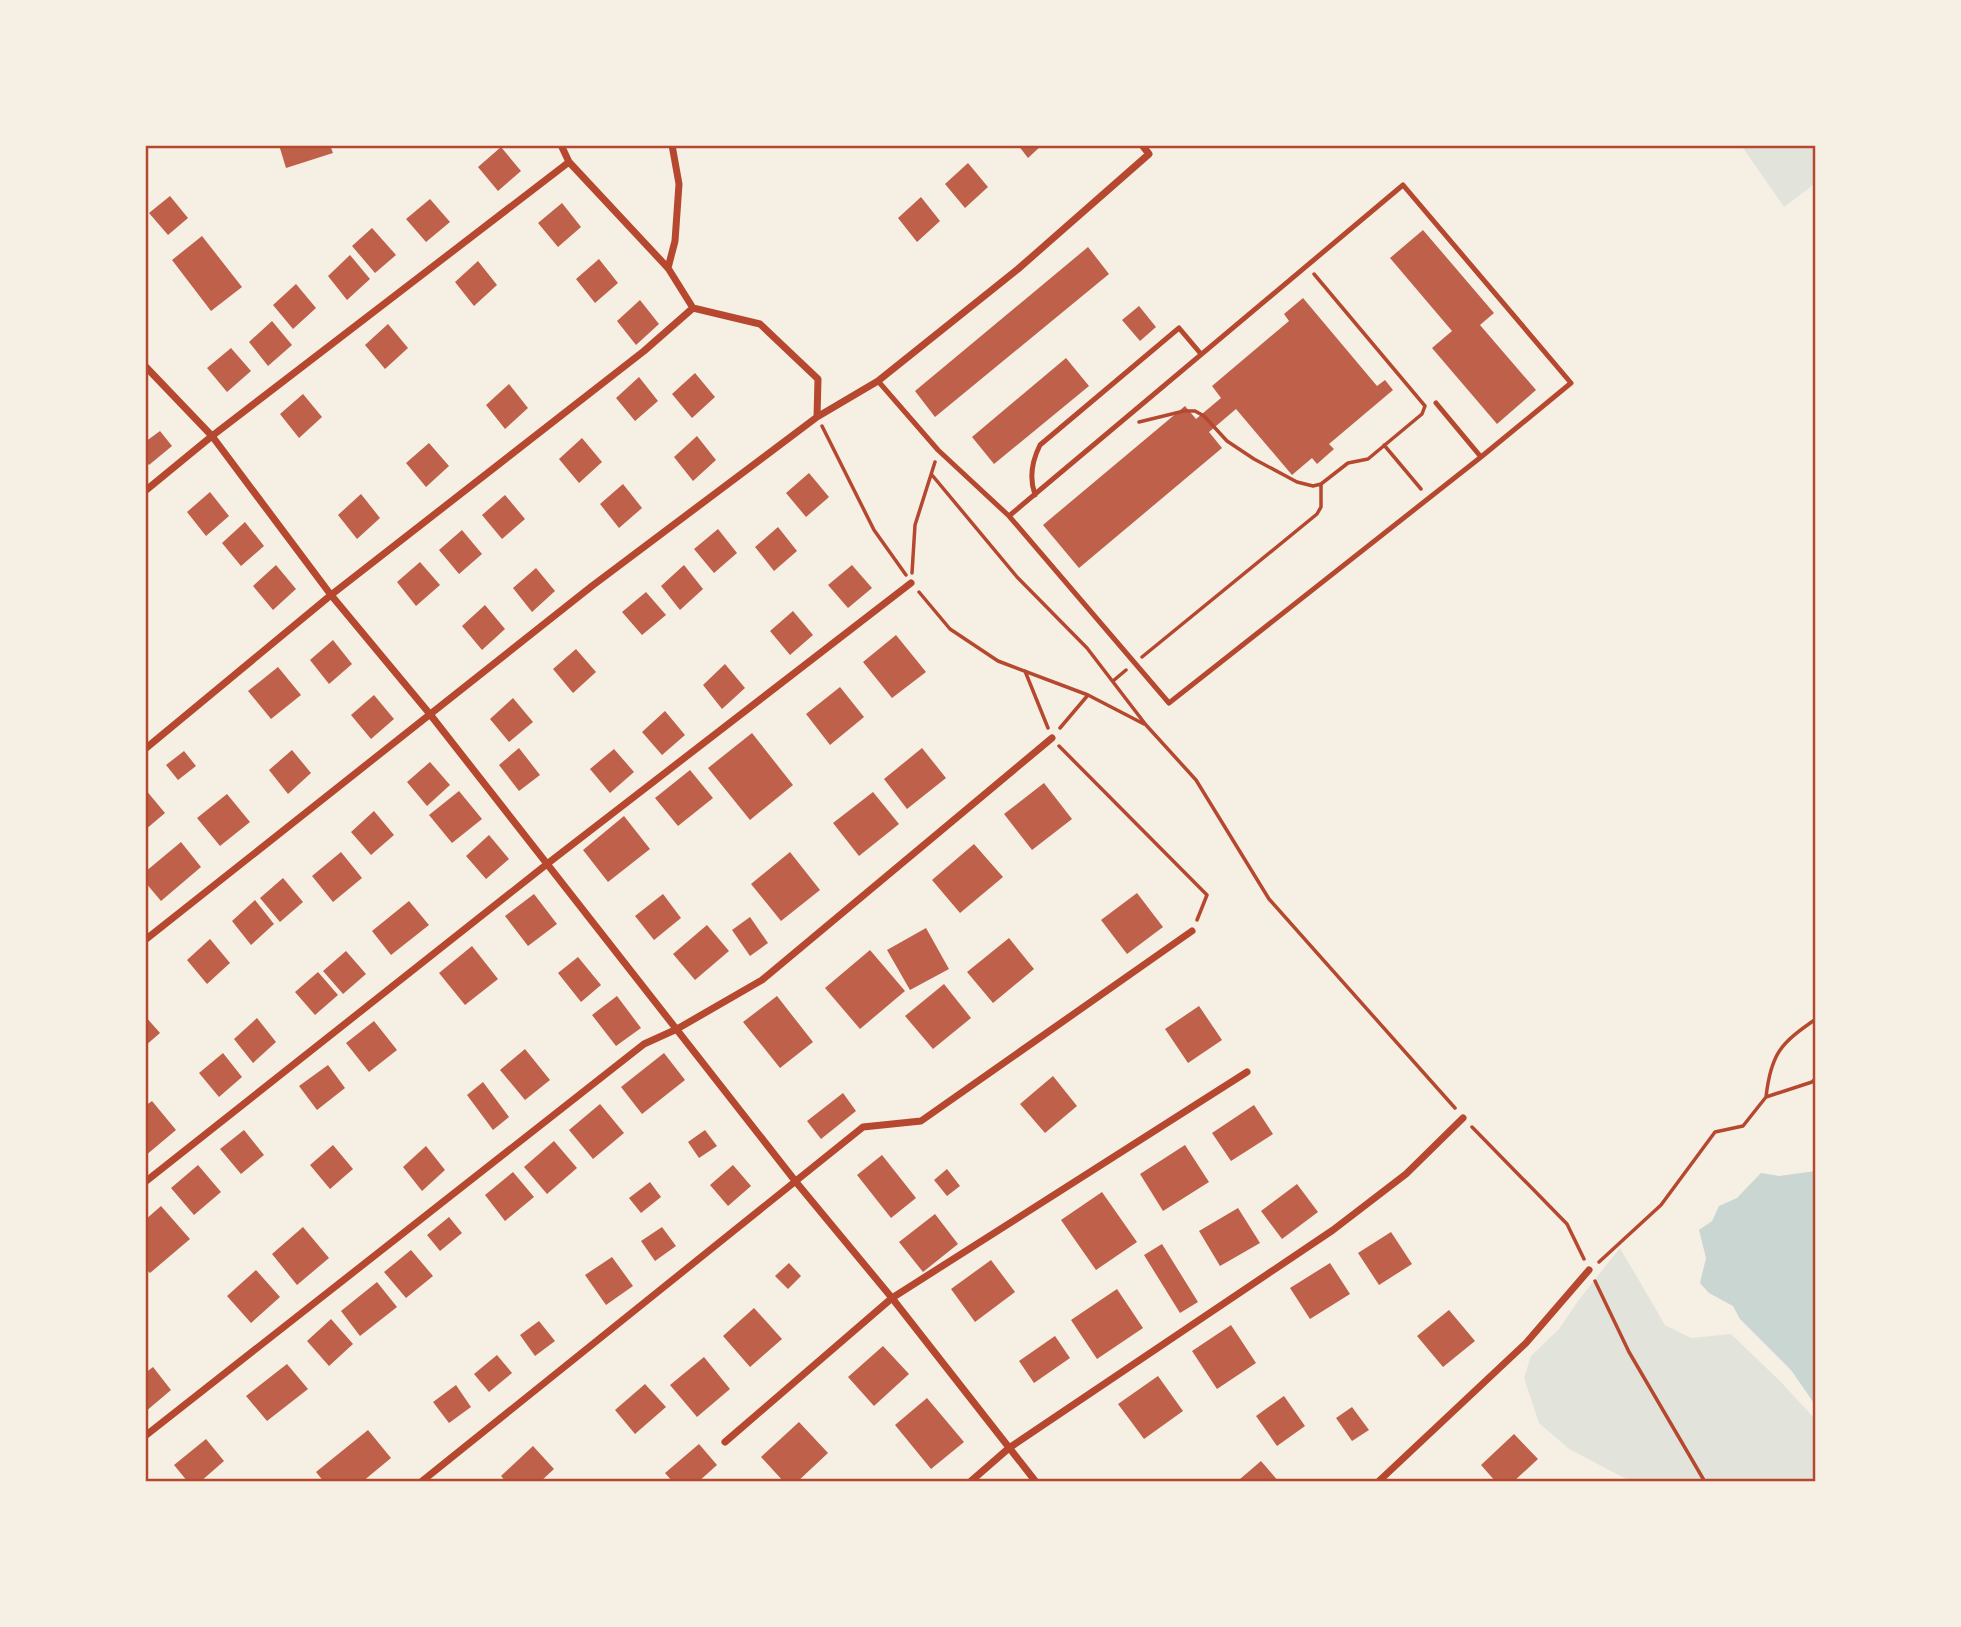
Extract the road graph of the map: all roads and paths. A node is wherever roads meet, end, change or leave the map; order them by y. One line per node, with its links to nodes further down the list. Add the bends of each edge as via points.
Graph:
1 (561, 145): 4 (street)
2 (672, 145): 6 (street, via 679,184)
3 (1142, 145): 10 (street, via 1149,155 1018,269)
4 (569, 162): 6 (street); 14 (street)
5 (1306, 266): 8 (lane); 15 (path, via 1425,406 1422,414); 17 (lane, via 1403,185 1571,383)
6 (668, 268): 7 (street)
7 (693, 308): 12 (street, via 760,324 818,379); 25 (street)
8 (1201, 354): 21 (lane); 21 (lane, via 1179,328 1050,436 1035,456 1031,483)
9 (145, 366): 14 (street)
10 (878, 381): 12 (street); 16 (lane)
11 (1436, 403): 17 (lane)
12 (817, 417): 24 (path, via 874,530); 30 (street)
13 (1136, 422): 19 (path, via 1195,411 1227,441 1264,465 1304,485)
14 (212, 436): 20 (street); 25 (street)
15 (1384, 445): 19 (path, via 1368,459 1348,463); 22 (path)
16 (939, 450): 18 (path); 23 (lane)
17 (1481, 457): 22 (lane)
18 (932, 475): 24 (path, via 915,525); 28 (path)
19 (1321, 484): 26 (path, via 1317,514)
20 (145, 491)
21 (1035, 495): 23 (lane)
22 (1429, 498): 26 (lane, via 1169,703)
23 (1009, 516): 26 (lane)
24 (911, 583): 27 (path, via 950,629 998,661); 34 (street)
25 (331, 595): 30 (street); 33 (street)
26 (1135, 663): 28 (path)
27 (1025, 671): 29 (path); 32 (path)
28 (1112, 681): 31 (path)
29 (1088, 695): 31 (path); 32 (path)
30 (429, 713): 34 (street); 36 (street)
31 (1146, 725): 42 (path, via 1196,780 1269,899)
32 (1052, 738): 35 (path, via 1207,895); 38 (street, via 762,980)
33 (145, 749)
34 (547, 864): 38 (street); 43 (street)
35 (1192, 931): 44 (street, via 921,1121 863,1127)
36 (145, 940)
37 (1816, 1019): 41 (path, via 1784,1043 1769,1072)
38 (677, 1028): 44 (street); 47 (street, via 644,1044)
39 (1247, 1072): 46 (street)
40 (1816, 1078): 41 (path)
41 (1766, 1097): 45 (path, via 1742,1126 1715,1132 1661,1205)
42 (1463, 1118): 45 (path, via 1567,1224); 49 (street, via 1406,1174 1333,1230)
43 (145, 1182)
44 (796, 1182): 46 (street); 50 (street)
45 (1589, 1270): 53 (street, via 1526,1343); 54 (path, via 1629,1352)
46 (891, 1298): 48 (street); 49 (street)
47 (145, 1436)
48 (725, 1442)
49 (1009, 1448): 51 (street); 52 (street)
50 (422, 1482)
51 (970, 1482)
52 (1036, 1482)
53 (1378, 1482)
54 (1705, 1482)

